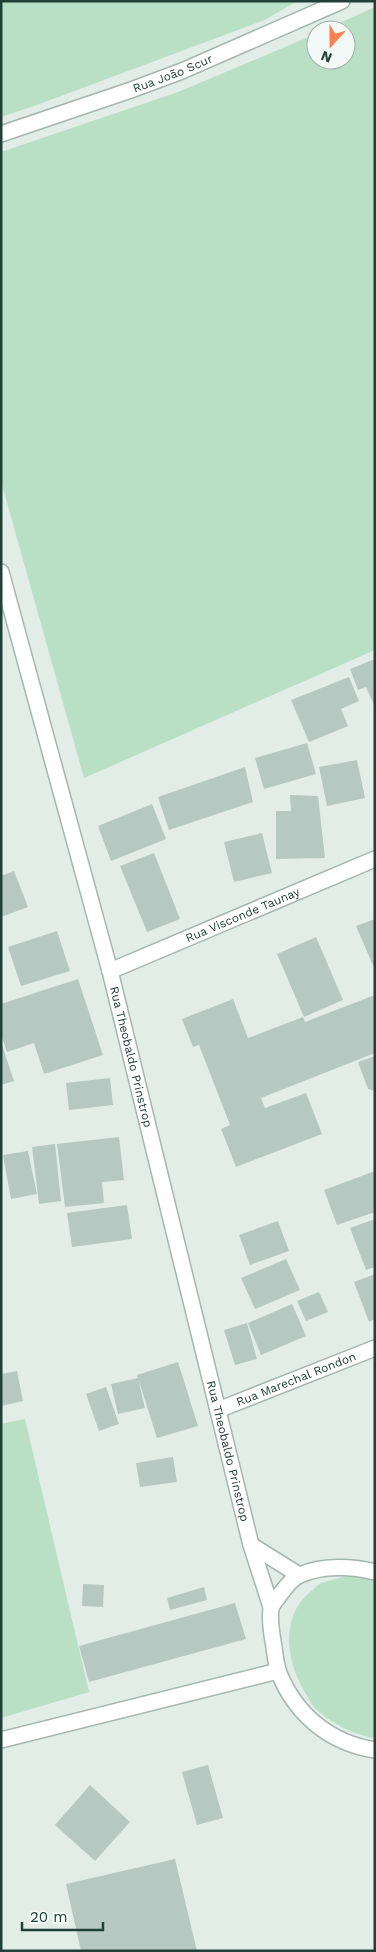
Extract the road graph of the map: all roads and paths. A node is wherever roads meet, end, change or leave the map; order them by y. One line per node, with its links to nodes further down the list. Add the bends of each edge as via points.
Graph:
1 (342, 1): 2 (street, Rua João Scur, via 182,71)
2 (1, 134)
3 (1, 572): 5 (street, Rua Theobaldo Prinstrop)
4 (375, 859): 5 (street, Rua Visconde Taunay)
5 (110, 971): 7 (street, Rua Theobaldo Prinstrop)
6 (375, 1348): 7 (street, Rua Marechal Rondon)
7 (218, 1410): 8 (street, Rua Theobaldo Prinstrop)
8 (251, 1545): 10 (street); 11 (street, Rua Theobaldo Prinstrop)
9 (375, 1572): 10 (street, via 342,1568)
10 (298, 1575): 11 (street)
11 (271, 1607): 12 (street, Rua Theobaldo Prinstrop, via 270,1628)
12 (278, 1671): 13 (street); 14 (street, Rua Theobaldo Prinstrop, via 291,1697 308,1718 356,1747)
13 (1, 1740)
14 (375, 1750)

